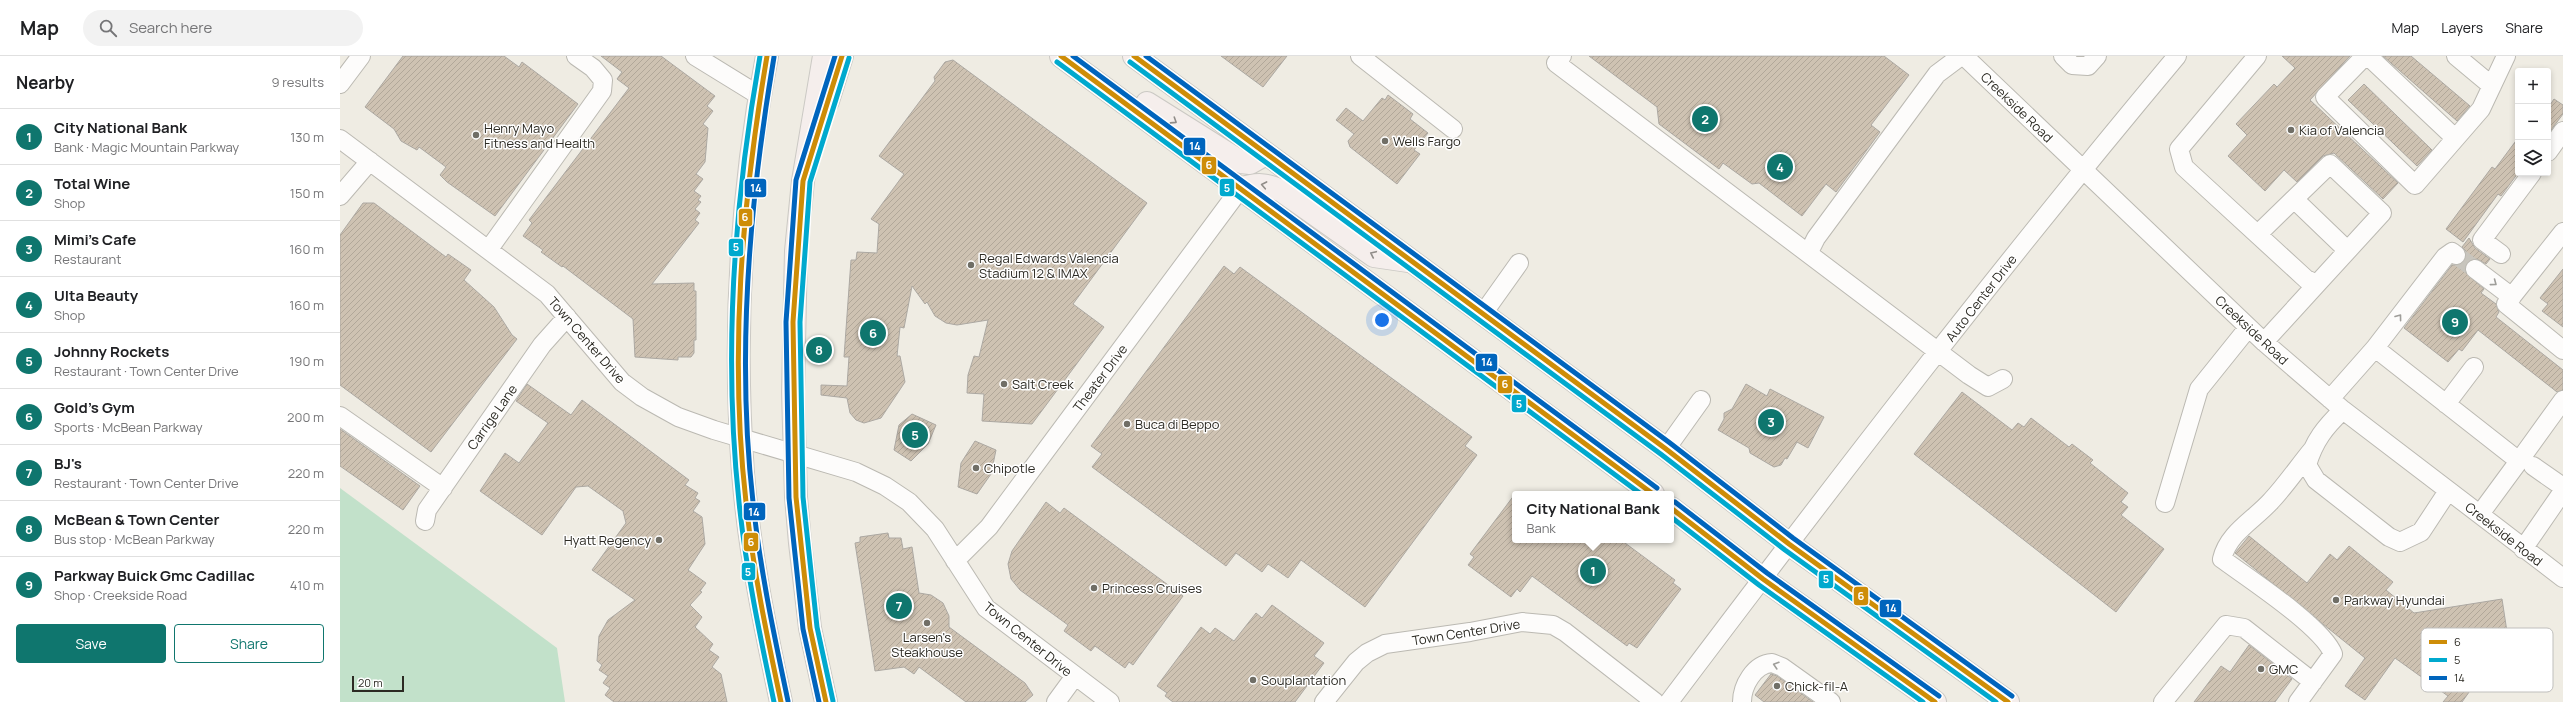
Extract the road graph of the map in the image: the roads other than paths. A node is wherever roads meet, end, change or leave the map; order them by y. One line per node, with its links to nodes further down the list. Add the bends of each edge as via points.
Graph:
1 (361, 56): 21 (street)
2 (576, 56): 39 (street, via 593,68 603,80 602,91)
3 (694, 56): 23 (street)
4 (767, 56): 23 (main road)
5 (824, 56): 33 (main road)
6 (842, 56): 33 (main road)
7 (1061, 56): 20 (main road)
8 (1134, 56): 29 (main road)
9 (1360, 56): 24 (street)
10 (1562, 56): 41 (street, via 1556,63)
11 (2062, 56): 12 (street, via 2072,65 2088,66)
12 (2097, 56)
13 (2177, 56): 31 (street, Auto Center Drive)
14 (2257, 56): 37 (street, via 2178,149 2184,167)
15 (2364, 56): 26 (street, via 2326,96 2416,185)
16 (2368, 56): 26 (street)
17 (2456, 56): 22 (street)
18 (2506, 56): 22 (street)
19 (1971, 59): 31 (street, Creekside Road); 41 (street, via 1937,74 1816,238)
20 (1078, 69): 29 (main road, one-way to 29, via 1128,90 1230,157 1250,163); 34 (main road)
21 (340, 84)
22 (2492, 86): 26 (street, via 2481,108)
23 (760, 96): 63 (main road, via 745,223 742,287)
24 (1453, 128)
25 (2562, 137): 28 (street)
26 (2455, 138)
27 (340, 139): 30 (street, Town Center Drive)
28 (2551, 149)
29 (1266, 154): 44 (main road)
30 (370, 161): 35 (street); 39 (street, Town Center Drive)
31 (2082, 170): 51 (street, Creekside Road); 55 (street, Auto Center Drive)
32 (2530, 176): 42 (street, via 2482,240)
33 (803, 181): 66 (main road, via 793,322)
34 (1240, 189): 44 (main road, one-way to 34, via 1374,256 1282,191 1271,186 1255,184); 70 (main road); 79 (street, Theater Drive, via 989,527)
35 (340, 196)
36 (2295, 200): 37 (street); 40 (street); 40 (street, via 2330,164 2382,213)
37 (2259, 233): 47 (street, via 2306,279)
38 (2560, 242): 48 (street)
39 (489, 249): 50 (street, Town Center Drive, via 547,294)
40 (2348, 250): 47 (street)
41 (1809, 252): 55 (street)
42 (2501, 254)
43 (2456, 255): 53 (street, one-way to 43, via 2445,257 2452,252)
44 (1411, 262): 49 (main road)
45 (1520, 263): 49 (street)
46 (2475, 269): 48 (street, one-way to 48)
47 (2317, 284): 52 (street)
48 (2512, 297): 54 (street, via 2506,304)
49 (1482, 316): 64 (main road)
50 (567, 317): 63 (street, Town Center Drive, via 622,382 642,397 678,417); 69 (street, Carrige Lane, via 542,345)
51 (2248, 328): 52 (street, Creekside Road); 73 (street, via 2199,389)
52 (2264, 342): 61 (street, Creekside Road)
53 (2375, 348): 60 (street); 61 (street)
54 (2563, 350)
55 (1939, 351): 57 (street, via 1988,387); 77 (street, Auto Center Drive)
56 (2474, 368): 60 (street)
57 (2003, 379)
58 (1701, 400): 64 (street)
59 (2563, 400): 67 (street)
60 (2446, 404): 67 (street)
61 (2336, 405): 65 (street); 71 (street, Creekside Road)
62 (340, 416): 69 (street)
63 (742, 439): 66 (street, Town Center Drive); 85 (main road, via 743,473 753,557)
64 (1666, 450): 77 (main road)
65 (2312, 450): 71 (street, via 2307,465 2316,480 2400,542 2421,532); 83 (street, via 2272,501 2236,532 2222,559 2316,631 2330,646 2332,654)
66 (795, 456): 79 (street, Town Center Drive, via 856,472 910,502 935,529); 86 (main road, via 809,621)
67 (2526, 463): 68 (street); 75 (street)
68 (2563, 487)
69 (443, 488): 76 (street, Carrige Lane, via 427,510)
70 (1650, 491)
71 (2448, 491): 75 (street, Creekside Road)
72 (2563, 491): 78 (street)
73 (2165, 503)
74 (1674, 510): 81 (main road)
75 (2480, 514): 78 (street, Creekside Road)
76 (424, 521)
77 (1789, 544): 81 (street); 94 (main road)
78 (2523, 549): 80 (street, Creekside Road)
79 (955, 561): 82 (street, Town Center Drive, via 986,608)
80 (2563, 578)
81 (1763, 579): 90 (street); 93 (main road)
82 (1075, 676): 87 (street); 88 (street, Town Center Drive)
83 (2313, 682): 95 (street, via 2244,628 2226,625); 96 (street)
84 (1328, 700): 89 (street, Town Center Drive, via 1356,662 1384,644 1522,622 1553,625 1565,632)
85 (782, 702)
86 (826, 702)
87 (1056, 702)
88 (1110, 702)
89 (1655, 702)
90 (1670, 702)
91 (1742, 702): 92 (street, one-way to 91, via 1782,666 1772,662 1757,668 1742,690)
92 (1831, 702)
93 (1935, 702)
94 (2008, 702)
95 (2163, 702)
96 (2298, 702)

